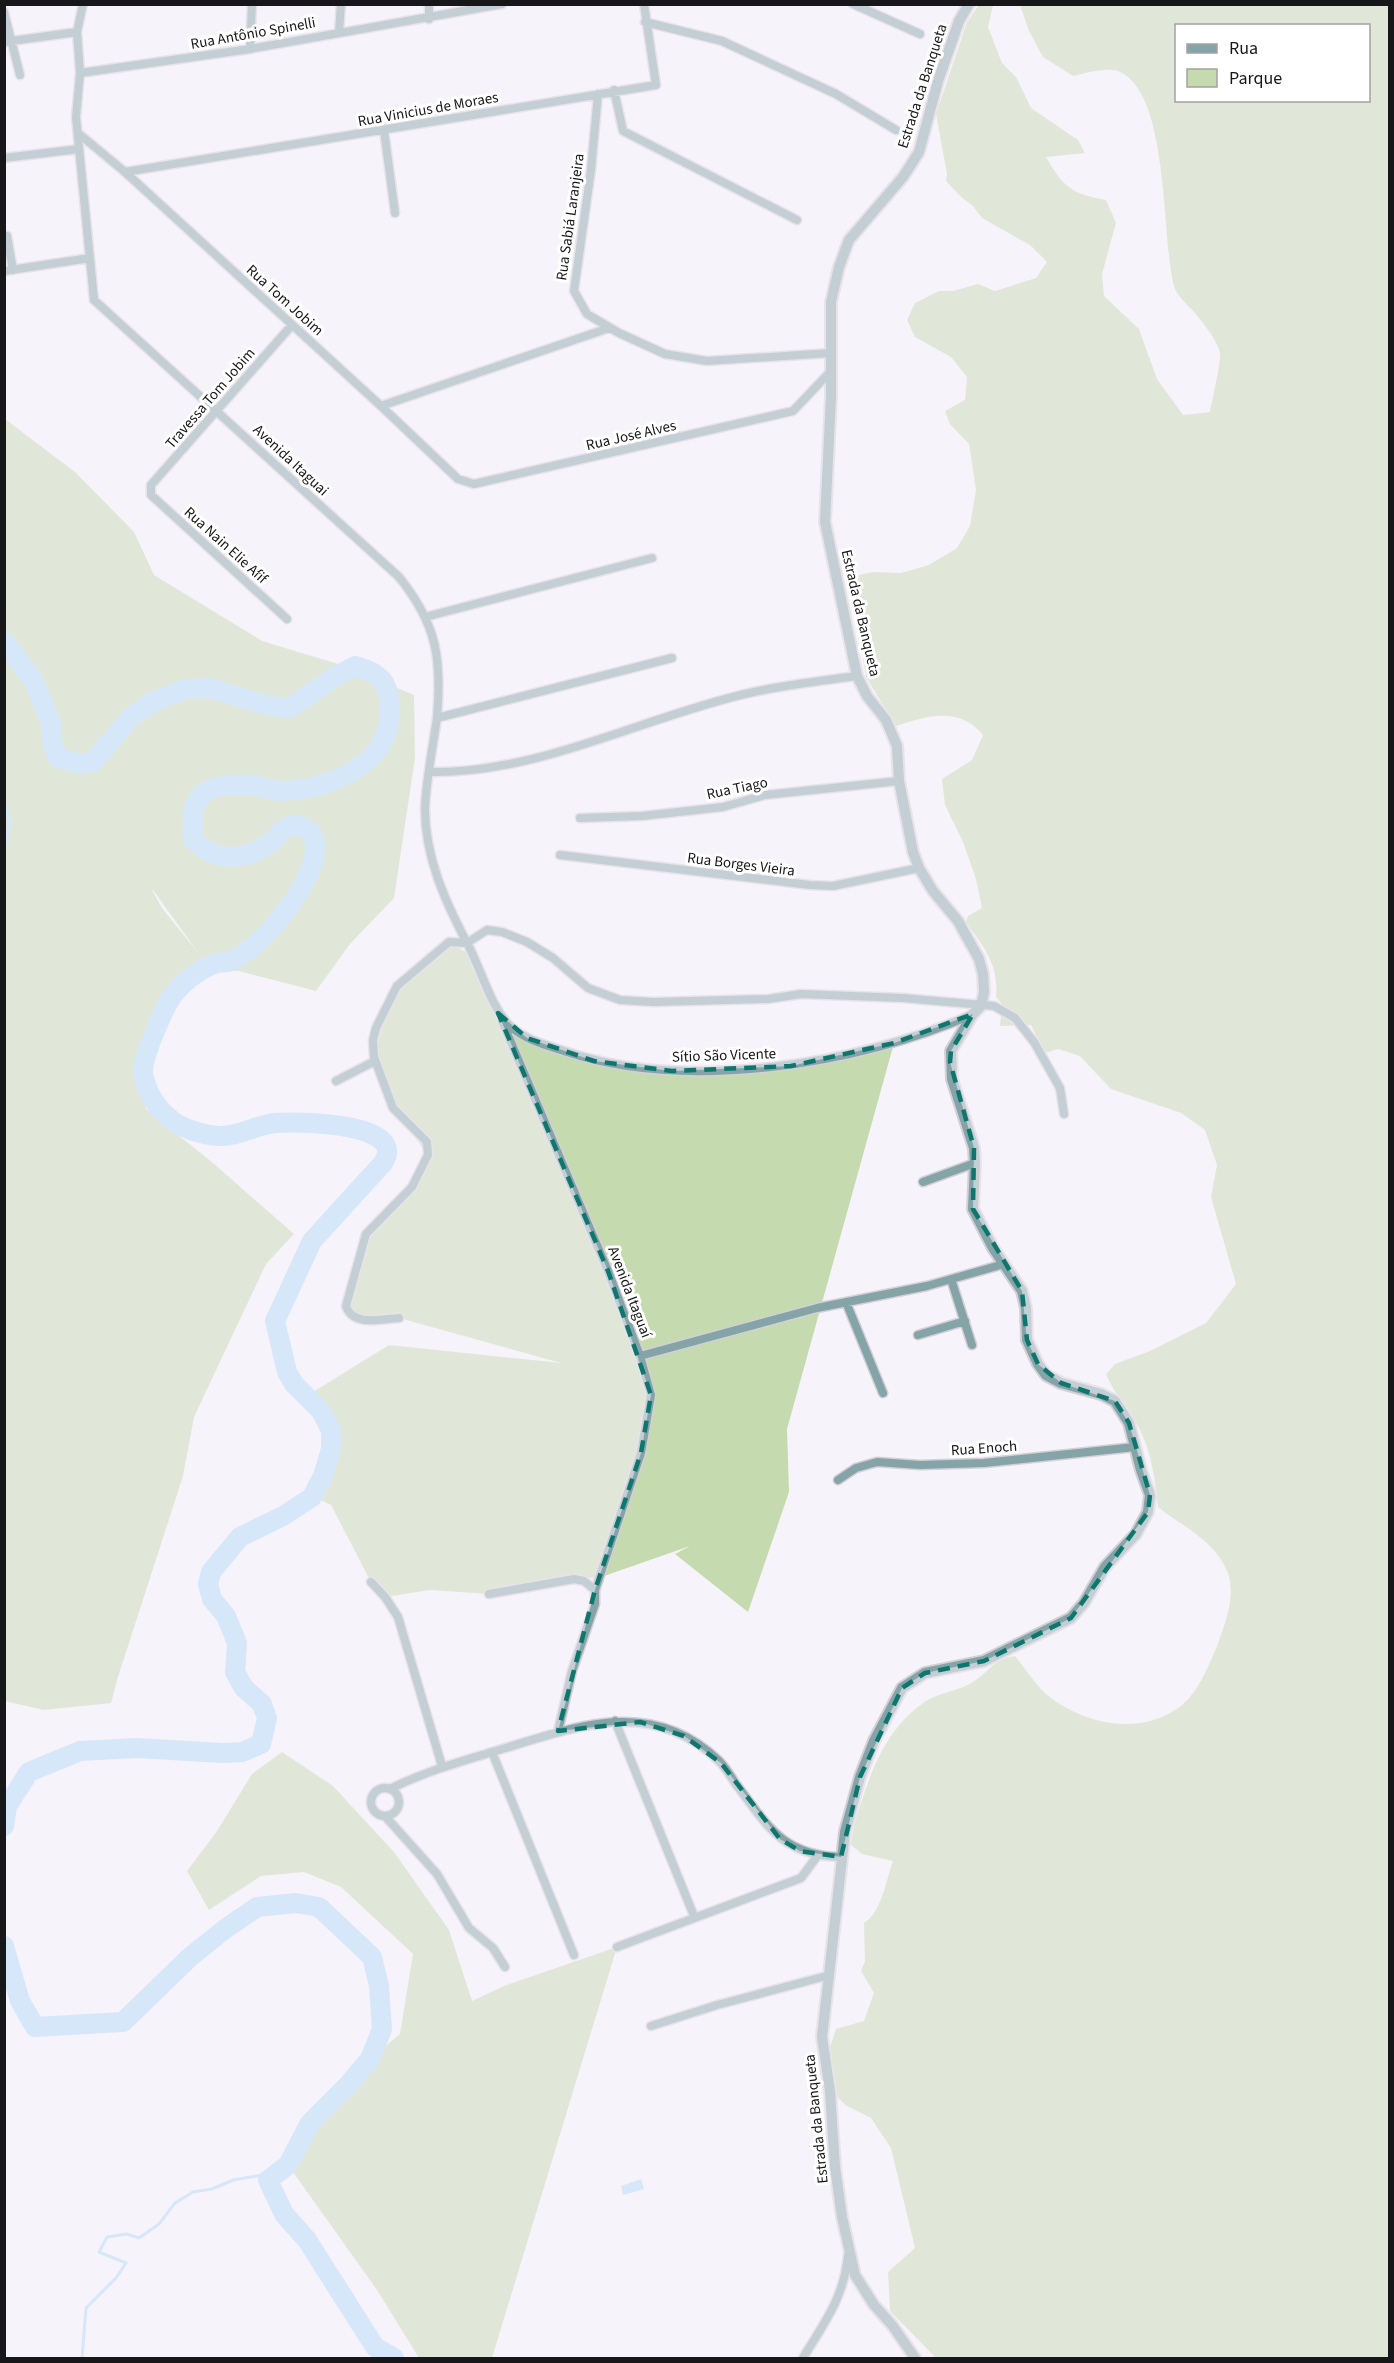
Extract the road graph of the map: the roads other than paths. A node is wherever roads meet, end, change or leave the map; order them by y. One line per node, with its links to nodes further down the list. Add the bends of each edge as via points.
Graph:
1 (83, 4): 12 (street, Avenida Itaguai)
2 (252, 4): 16 (street)
3 (341, 4): 13 (street)
4 (429, 4): 10 (street)
5 (502, 4): 10 (street, Rua Antônio Spinelli)
6 (644, 4): 11 (street, Rua Vinicius de Moraes)
7 (853, 4): 14 (street)
8 (969, 4): 34 (street, Estrada da Banqueta, via 938,81 919,152 903,177 849,240 831,302)
9 (4, 12): 15 (street)
10 (429, 19): 13 (street, Rua Antônio Spinelli)
11 (645, 22): 19 (street, Rua Vinicius de Moraes, via 656,85); 22 (street, via 722,41 836,94)
12 (77, 32): 15 (street); 17 (street, Avenida Itaguai)
13 (339, 32): 16 (street, Rua Antônio Spinelli)
14 (920, 34)
15 (8, 41): 18 (street)
16 (250, 49): 17 (street, Rua Antônio Spinelli)
17 (80, 73): 23 (street, Avenida Itaguai)
18 (20, 75)
19 (614, 90): 20 (street, Rua Vinicius de Moraes); 28 (street, via 623,130)
20 (598, 94): 21 (street, Rua Vinicius de Moraes); 33 (street, Rua Sabiá Laranjeira, via 574,291 587,314)
21 (384, 130): 26 (street, Rua Vinicius de Moraes); 27 (street)
22 (896, 130)
23 (78, 133): 24 (street, Avenida Itaguai); 26 (street, Rua Tom Jobim)
24 (79, 149): 25 (street); 30 (street, Avenida Itaguai)
25 (4, 158)
26 (124, 172): 32 (street, Rua Tom Jobim)
27 (395, 213)
28 (797, 220)
29 (4, 236): 31 (street)
30 (90, 258): 31 (street); 37 (street, Avenida Itaguai, via 94,300)
31 (9, 271)
32 (292, 326): 36 (street, Rua Tom Jobim); 37 (street, Travessa Tom Jobim)
33 (609, 328): 34 (street, Rua Sabiá Laranjeira, via 665,354 707,362); 36 (street)
34 (831, 353): 35 (street, Estrada da Banqueta)
35 (831, 371): 38 (street, Rua José Alves, via 793,411); 44 (street, Estrada da Banqueta, via 825,522)
36 (381, 406): 38 (street, Rua Tom Jobim, via 458,479)
37 (217, 411): 39 (street, Travessa Tom Jobim); 41 (street, Avenida Itaguai, via 399,577)
38 (474, 484)
39 (150, 490): 42 (street, Rua Nain Elie Afif)
40 (652, 558): 41 (street)
41 (425, 617): 45 (street, Avenida Itaguai, via 435,642 440,679)
42 (287, 619)
43 (672, 658): 45 (street)
44 (857, 676): 46 (street, via 749,693 508,765); 47 (street, Estrada da Banqueta, via 886,720 897,746)
45 (438, 718): 46 (street)
46 (429, 772): 51 (street, via 425,807 430,857)
47 (898, 781): 48 (street, Rua Tiago, via 765,795 723,807); 50 (street, Estrada da Banqueta)
48 (580, 818)
49 (560, 855): 50 (street, Rua Borges Vieira, via 833,886)
50 (918, 868): 52 (street, Estrada da Banqueta, via 958,921 979,959 984,992)
51 (467, 943): 52 (street, via 487,930 502,932 553,958 588,988 620,1000 768,999 801,994 903,998); 53 (street, Sítio São Vicente); 54 (street, via 449,942 397,986 376,1028)
52 (977, 1010): 53 (street, Sítio São Vicente, via 934,1031 791,1066 672,1071 594,1061 527,1038); 56 (street, via 994,1006 1015,1018 1034,1042 1060,1088); 57 (street, Estrada da Banqueta, via 951,1051 951,1071)
53 (498, 1013): 66 (street, Avenida Itaguaí)
54 (375, 1061): 55 (street); 62 (street, via 393,1108 427,1142 428,1155 412,1187 366,1234 346,1306 348,1314 356,1319)
55 (336, 1081)
56 (1064, 1114)
57 (975, 1163): 58 (street); 59 (street, Estrada da Banqueta, via 973,1209)
58 (922, 1182)
59 (1004, 1264): 60 (street); 68 (street, Estrada da Banqueta, via 1022,1291 1027,1340 1038,1365 1061,1383 1115,1401 1128,1423)
60 (951, 1279): 61 (street); 63 (street)
61 (846, 1302): 66 (street); 67 (street)
62 (399, 1318)
63 (965, 1321): 64 (street); 65 (street)
64 (918, 1335)
65 (972, 1345)
66 (640, 1356): 71 (street, Avenida Itaguaí, via 651,1395 641,1453)
67 (883, 1393)
68 (1135, 1447): 69 (street, Rua Enoch, via 984,1462 877,1462 856,1468); 80 (street, Estrada da Banqueta, via 1150,1495 1148,1512 1136,1534 1105,1567 1071,1618 984,1661 925,1673 902,1688 860,1777)
69 (838, 1480)
70 (371, 1582): 76 (street, via 398,1617)
71 (595, 1590): 72 (street, via 591,1584 574,1580); 74 (street, via 595,1604 572,1671)
72 (489, 1594)
73 (615, 1721): 74 (street); 79 (street, via 657,1725 705,1749 721,1763 780,1839); 81 (street)
74 (558, 1731): 75 (street)
75 (492, 1752): 76 (street); 83 (street)
76 (442, 1766): 77 (street)
77 (390, 1789): 78 (street, via 399,1804 391,1815); 78 (street, via 378,1789 371,1799 374,1811)
78 (385, 1816): 84 (street, via 437,1874 469,1928 493,1948)
79 (818, 1856): 80 (street); 81 (street, via 801,1878)
80 (841, 1857): 85 (street, Estrada da Banqueta)
81 (694, 1916): 82 (street)
82 (617, 1947)
83 (574, 1955)
84 (505, 1967)
85 (830, 1975): 86 (street); 87 (street, Estrada da Banqueta, via 822,2037 835,2167)
86 (651, 2026)
87 (849, 2246): 88 (street, via 842,2288 831,2316); 89 (street, Estrada da Banqueta, via 855,2275)
88 (803, 2358)
89 (915, 2358)

